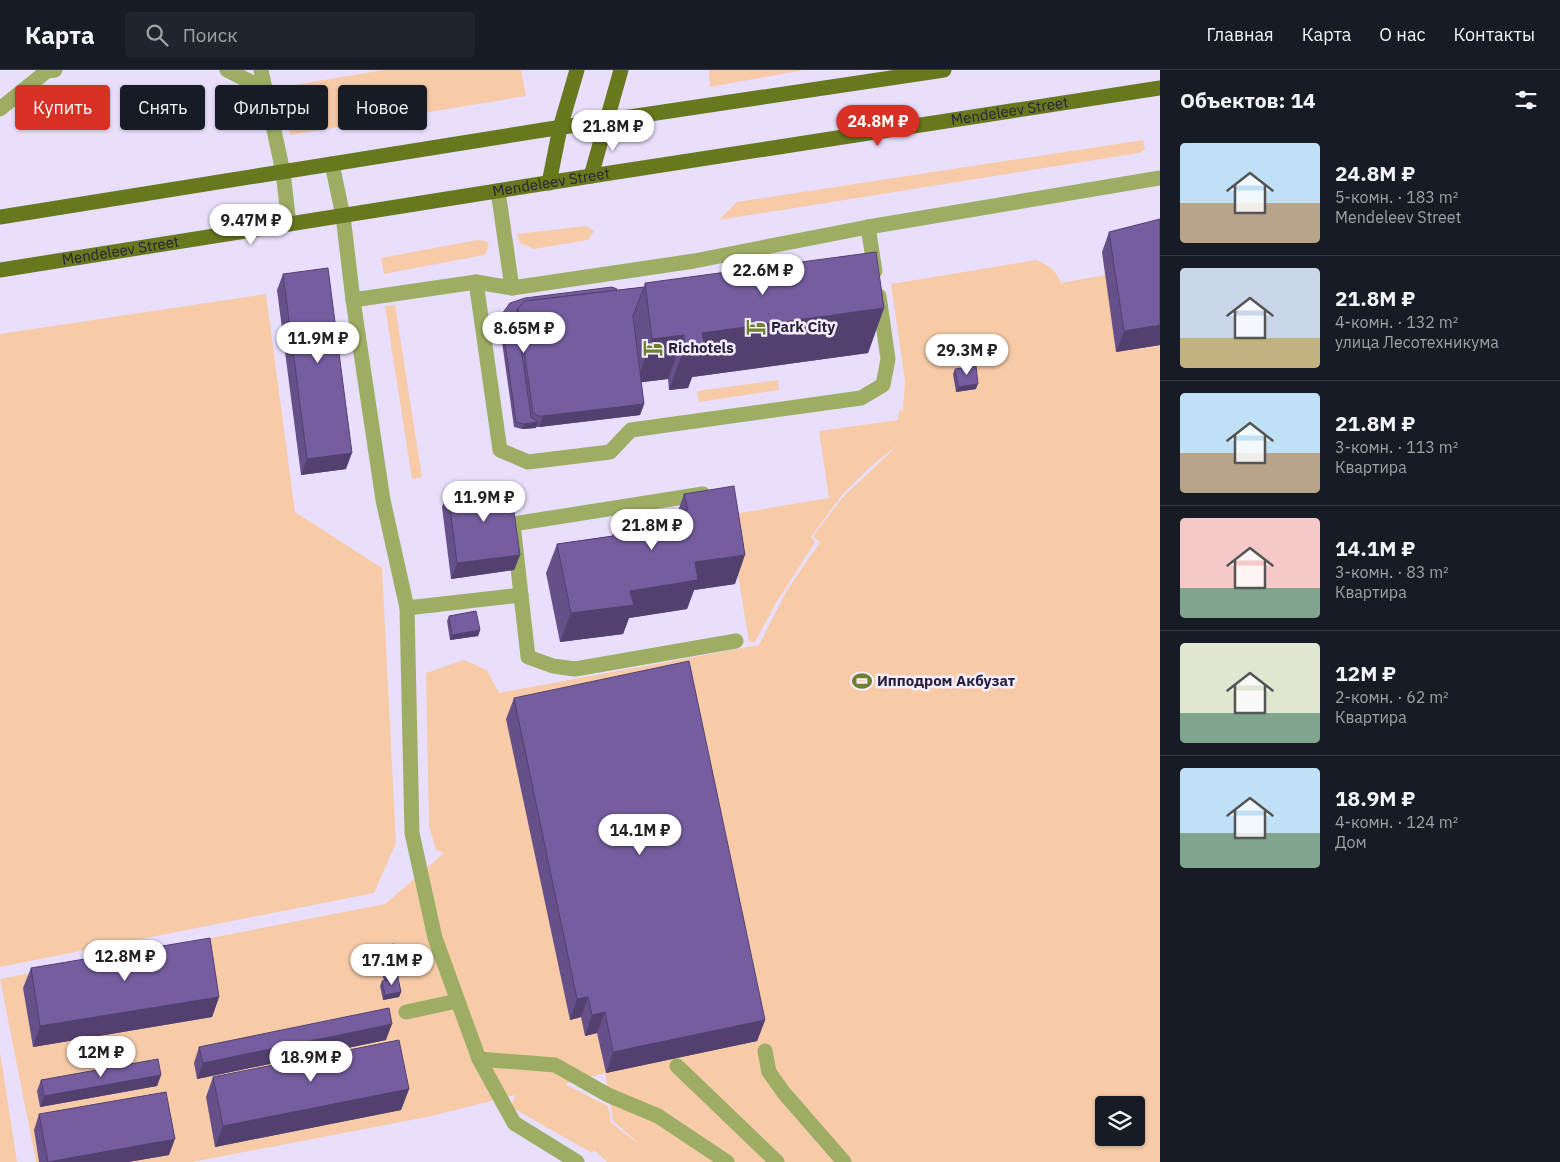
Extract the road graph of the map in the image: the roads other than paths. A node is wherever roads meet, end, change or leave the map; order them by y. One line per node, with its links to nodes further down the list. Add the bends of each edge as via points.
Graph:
1 (55, 70): 10 (lane, via 47,71)
2 (227, 70): 7 (lane)
3 (261, 70): 8 (lane)
4 (577, 70): 12 (main road)
5 (620, 70): 11 (main road)
6 (944, 70): 11 (main road)
7 (256, 85)
8 (263, 85)
9 (1160, 88): 16 (main road, Mendeleev Street)
10 (0, 109)
11 (606, 121): 12 (main road); 16 (main road)
12 (560, 128): 14 (main road); 18 (main road)
13 (273, 130): 15 (lane)
14 (332, 164): 15 (main road); 20 (lane)
15 (283, 172): 21 (main road); 22 (lane)
16 (591, 176): 18 (main road, Mendeleev Street)
17 (1160, 178): 23 (lane)
18 (549, 183): 19 (main road, Mendeleev Street)
19 (498, 192): 20 (main road, Mendeleev Street); 26 (lane)
20 (343, 216): 22 (main road, Mendeleev Street); 27 (lane)
21 (0, 217)
22 (289, 224): 24 (main road, Mendeleev Street)
23 (868, 227): 25 (lane, via 888,359 883,385 862,398 631,430 610,452 528,462 500,450); 26 (lane, via 694,261)
24 (0, 270)
25 (476, 282): 26 (lane); 27 (lane)
26 (512, 288)
27 (353, 300): 30 (lane, via 383,500)
28 (703, 494): 29 (lane, via 513,524)
29 (521, 595): 30 (lane); 31 (lane, via 528,657 553,666 575,669)
30 (407, 608): 32 (lane, via 412,833 435,938)
31 (736, 641)
32 (457, 1001): 33 (lane); 35 (lane)
33 (406, 1012)
34 (765, 1051): 40 (lane, via 769,1072)
35 (479, 1059): 37 (lane, via 514,1123); 38 (lane, via 555,1065 608,1095 658,1116)
36 (677, 1066): 39 (lane)
37 (577, 1162)
38 (726, 1162)
39 (777, 1162)
40 (844, 1162)

